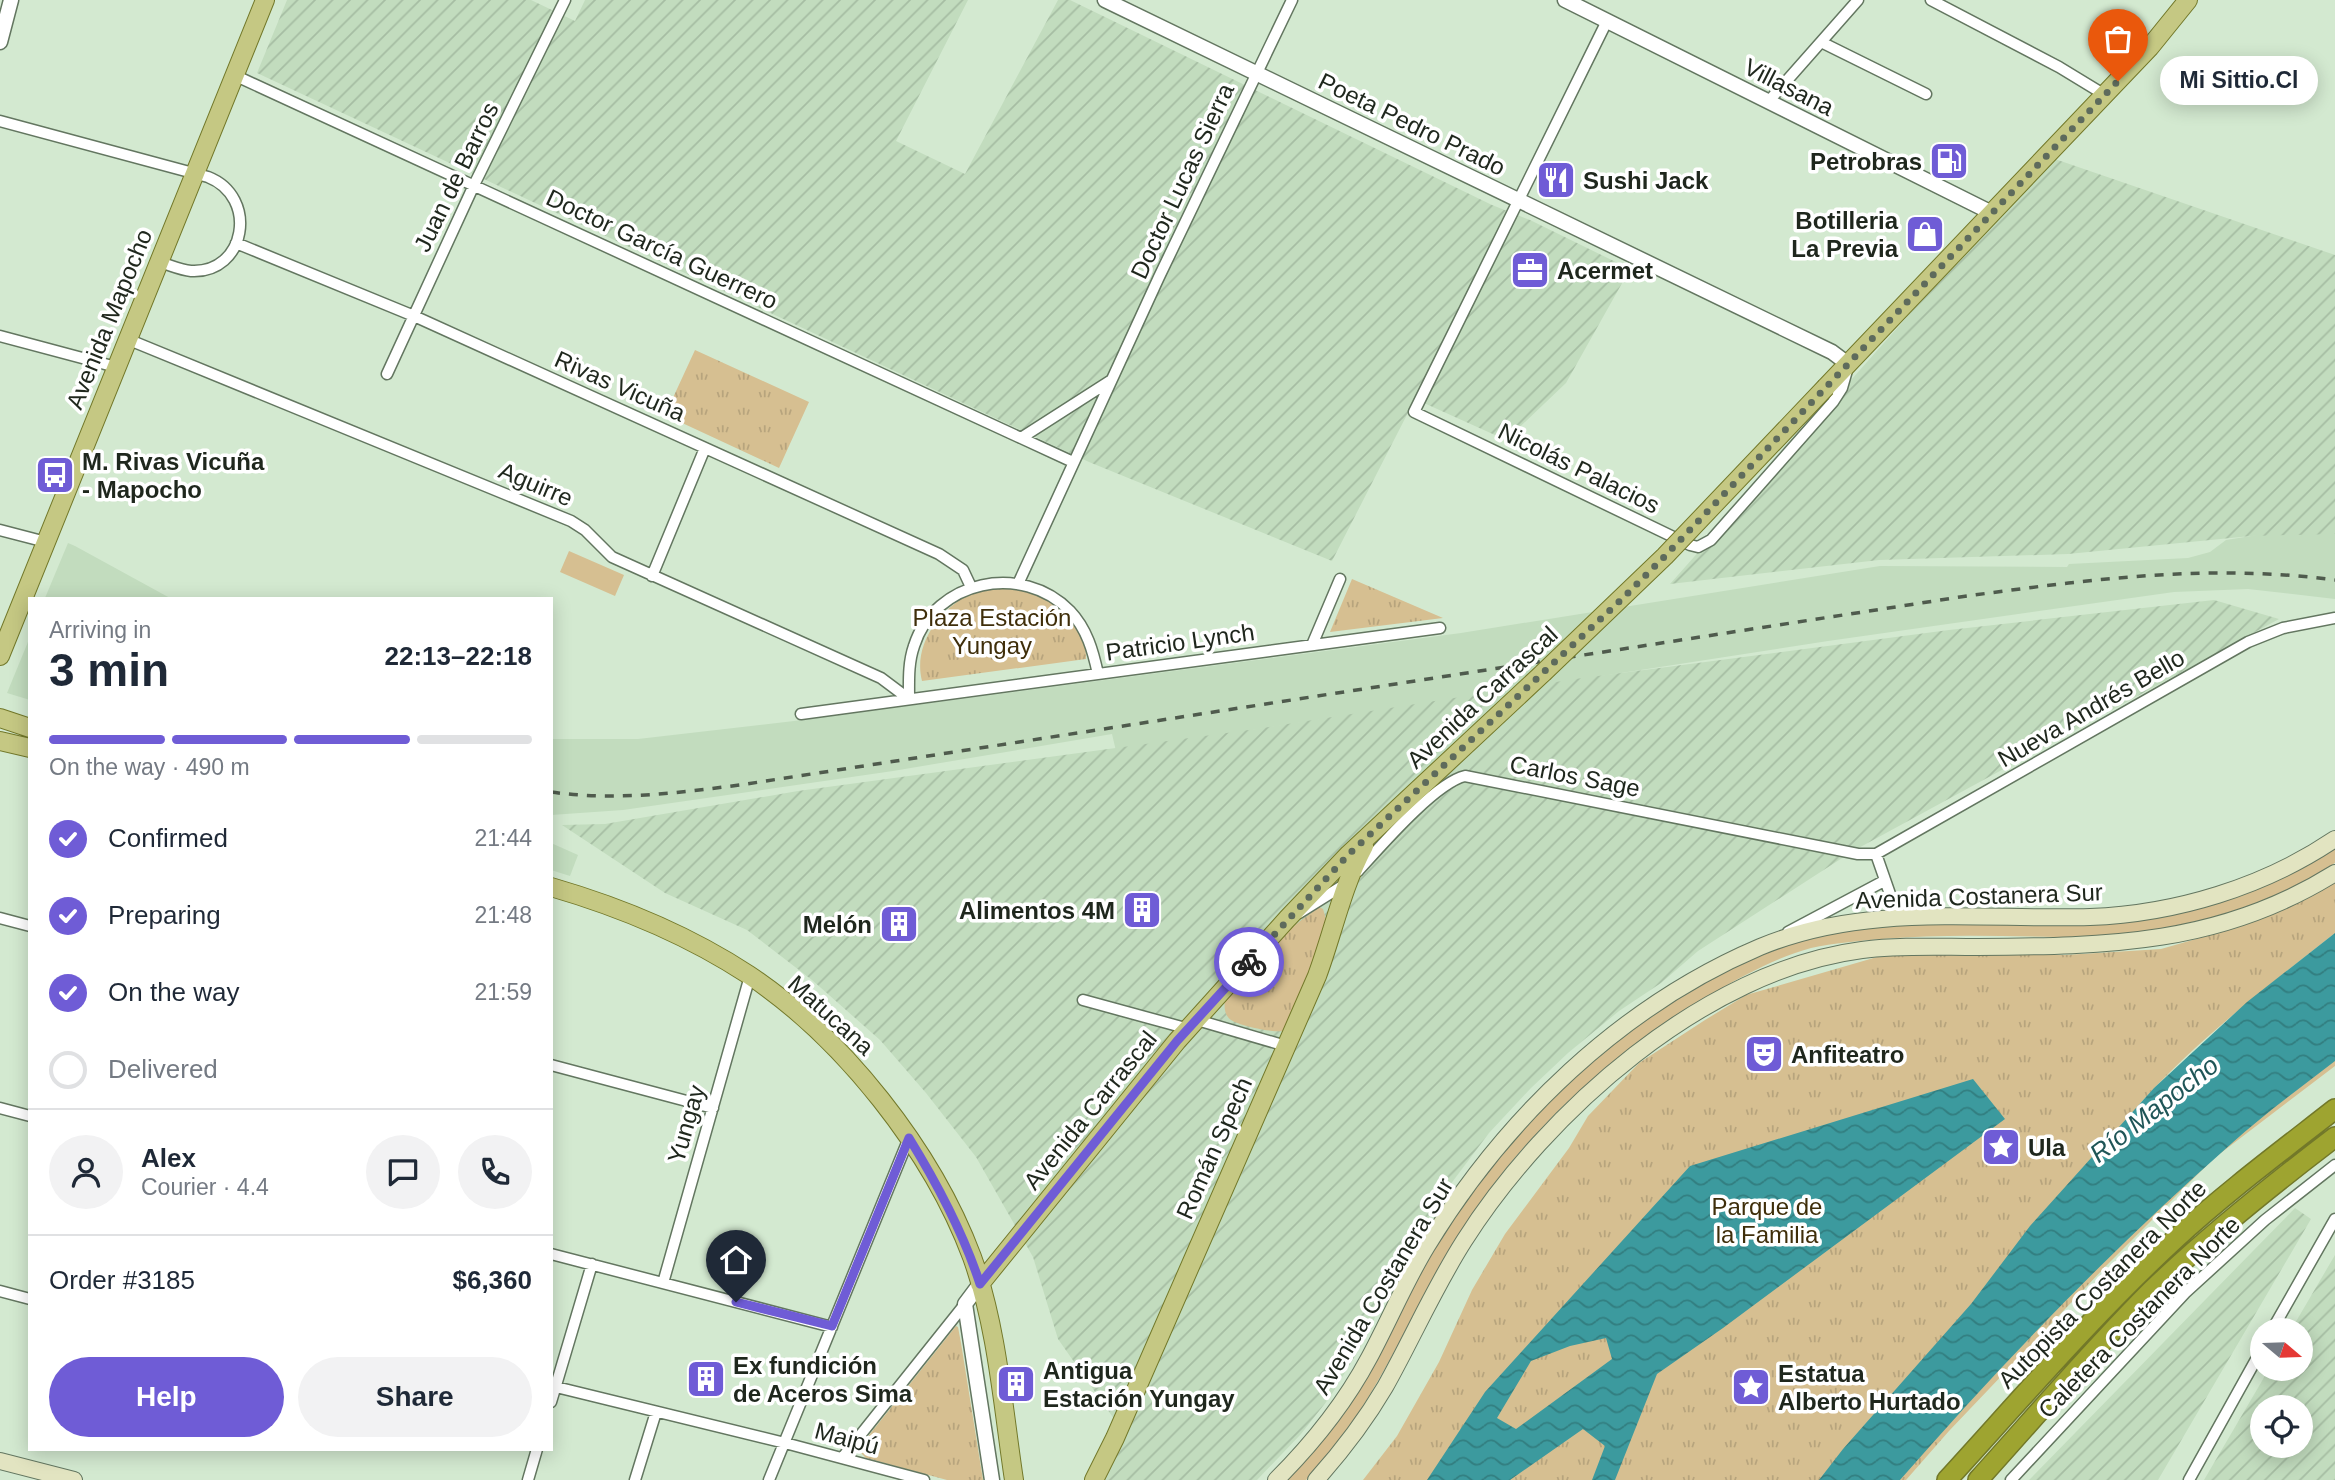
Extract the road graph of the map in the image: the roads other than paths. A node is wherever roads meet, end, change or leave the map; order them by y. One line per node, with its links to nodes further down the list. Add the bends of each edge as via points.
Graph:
1 (11, 0): 11 (street)
2 (265, 0): 14 (main road, Avenida Mapocho)
3 (565, 0): 20 (street, Juan de Barros)
4 (1105, 0): 13 (street, Poeta Pedro Prado)
5 (1292, 0): 13 (street, Doctor Lucas Sierra)
6 (1565, 0): 10 (street, Villasana)
7 (1858, 0): 12 (street)
8 (1931, 0): 16 (street)
9 (2188, 0): 16 (main road, Avenida Carrascal)
10 (1607, 21): 17 (street, Villasana); 21 (street)
11 (0, 42)
12 (1821, 42): 15 (street); 17 (street)
13 (1256, 74): 21 (street, Poeta Pedro Prado); 31 (street, Doctor Lucas Sierra)
14 (234, 75): 19 (main road, Avenida Mapocho); 20 (street, Doctor García Guerrero)
15 (1926, 94)
16 (2105, 95): 22 (main road, Avenida Carrascal)
17 (1768, 102): 22 (street, Villasana)
18 (0, 121): 19 (street)
19 (194, 174): 23 (street, via 219,182 235,198 241,218); 24 (main road, Avenida Mapocho)
20 (474, 186): 25 (street, Juan de Barros); 32 (street, Doctor García Guerrero)
21 (1520, 201): 28 (street, Poeta Pedro Prado, via 1832,352); 28 (street, Nicolás Palacios, via 1415,412 1698,547 1711,540 1833,402)
22 (1992, 213): 28 (main road, Avenida Carrascal)
23 (236, 243): 24 (street, via 224,260 206,269 182,269); 25 (street, Rivas Vicuña)
24 (159, 262): 27 (main road, Avenida Mapocho)
25 (414, 316): 30 (street, Juan de Barros); 33 (street, Rivas Vicuña)
26 (0, 337): 29 (street)
27 (127, 339): 29 (main road, Avenida Mapocho); 37 (street, Aguirre, via 571,521 612,557)
28 (1848, 364): 52 (main road, Avenida Carrascal, bridge, via 1623,598)
29 (116, 367): 36 (main road, Avenida Mapocho)
30 (387, 374)
31 (1111, 381): 32 (street); 34 (street, Doctor Lucas Sierra)
32 (1021, 438): 34 (street, Doctor García Guerrero)
33 (705, 448): 37 (street); 40 (street, Rivas Vicuña, via 950,559 963,570)
34 (1073, 462): 39 (street, Doctor Lucas Sierra)
35 (0, 530): 36 (street)
36 (46, 542): 44 (main road, Avenida Mapocho)
37 (652, 576): 46 (street, Aguirre, via 881,678)
38 (1340, 579): 43 (street)
39 (1018, 584): 40 (street); 45 (street, via 1041,590 1069,611 1087,636)
40 (971, 587): 46 (street, via 940,607 920,630 911,658)
41 (2335, 618): 54 (street, Nueva Andrés Bello, via 2283,628 2248,642)
42 (1440, 628): 43 (street, Patricio Lynch)
43 (1312, 645): 45 (street, Patricio Lynch)
44 (0, 656)
45 (1098, 674): 46 (street, Patricio Lynch)
46 (909, 699): 47 (street, Patricio Lynch)
47 (801, 714)
48 (0, 718): 49 (main road)
49 (28, 727)
50 (0, 741): 51 (main road)
51 (28, 748)
52 (1373, 833): 57 (main road, Avenida Carrascal); 57 (main road, Román Spech)
53 (2335, 839): 59 (main road, Avenida Costanera Sur, via 2294,864 2231,890 2155,909 2091,916)
54 (1875, 854): 56 (street); 57 (street, Carlos Sage, via 1465,776 1448,783)
55 (2335, 873): 102 (main road, Avenida Costanera Sur, via 2268,908 2190,933 2100,944 1841,953 1776,972 1704,1009 1609,1077 1519,1167 1464,1241 1373,1407)
56 (1884, 881): 59 (street); 62 (street)
57 (1334, 886): 65 (main road, Avenida Carrascal, via 1287,919); 66 (main road, Román Spech, via 1338,917)
58 (553, 888): 63 (main road, Matucana, via 666,930)
59 (1898, 916): 62 (main road, Avenida Costanera Sur, via 1825,926)
60 (0, 918): 61 (street)
61 (28, 925)
62 (1761, 947): 101 (main road, Avenida Costanera Sur, via 1696,980 1627,1024 1556,1085 1509,1134 1426,1248 1341,1404)
63 (750, 976): 69 (street, Yungay); 73 (main road, Matucana, via 852,1066)
64 (1083, 1000): 65 (street)
65 (1193, 1024): 66 (street); 79 (main road, Avenida Carrascal)
66 (1286, 1046): 100 (main road, Román Spech)
67 (553, 1066): 69 (street)
68 (0, 1108): 71 (street)
69 (713, 1108): 78 (street, Yungay)
70 (2335, 1109): 103 (highway, Autopista Costanera Norte, via 2172,1242 2078,1336)
71 (28, 1115)
72 (2335, 1137): 104 (highway, Autopista Costanera Norte, via 2214,1234 2152,1291)
73 (909, 1138): 79 (main road, Matucana, via 963,1236); 84 (street)
74 (2335, 1165): 105 (street, Caletera Costanera Norte, via 2185,1293)
75 (2335, 1219): 83 (street)
76 (553, 1254): 77 (street)
77 (592, 1264): 78 (street); 86 (street)
78 (663, 1283): 84 (street)
79 (980, 1284): 82 (street, Avenida Carrascal); 99 (main road, Matucana)
80 (0, 1291): 81 (street)
81 (28, 1298)
82 (965, 1304): 91 (street, Avenida Carrascal); 98 (street)
83 (2279, 1318)
84 (832, 1326): 89 (street)
85 (2250, 1370): 106 (street)
86 (556, 1387): 87 (street); 88 (street, Maipú)
87 (553, 1396)
88 (656, 1412): 89 (street, Maipú); 95 (street)
89 (785, 1443): 91 (street, Maipú); 96 (street)
90 (536, 1451): 94 (street)
91 (842, 1458): 97 (street, Maipú)
92 (0, 1461): 93 (main road)
93 (74, 1480)
94 (528, 1480)
95 (635, 1480)
96 (769, 1480)
97 (924, 1480)
98 (992, 1480)
99 (1014, 1480)
100 (1094, 1480)
101 (1276, 1480)
102 (1316, 1480)
103 (1947, 1480)
104 (1978, 1480)
105 (2011, 1480)
106 (2189, 1480)

